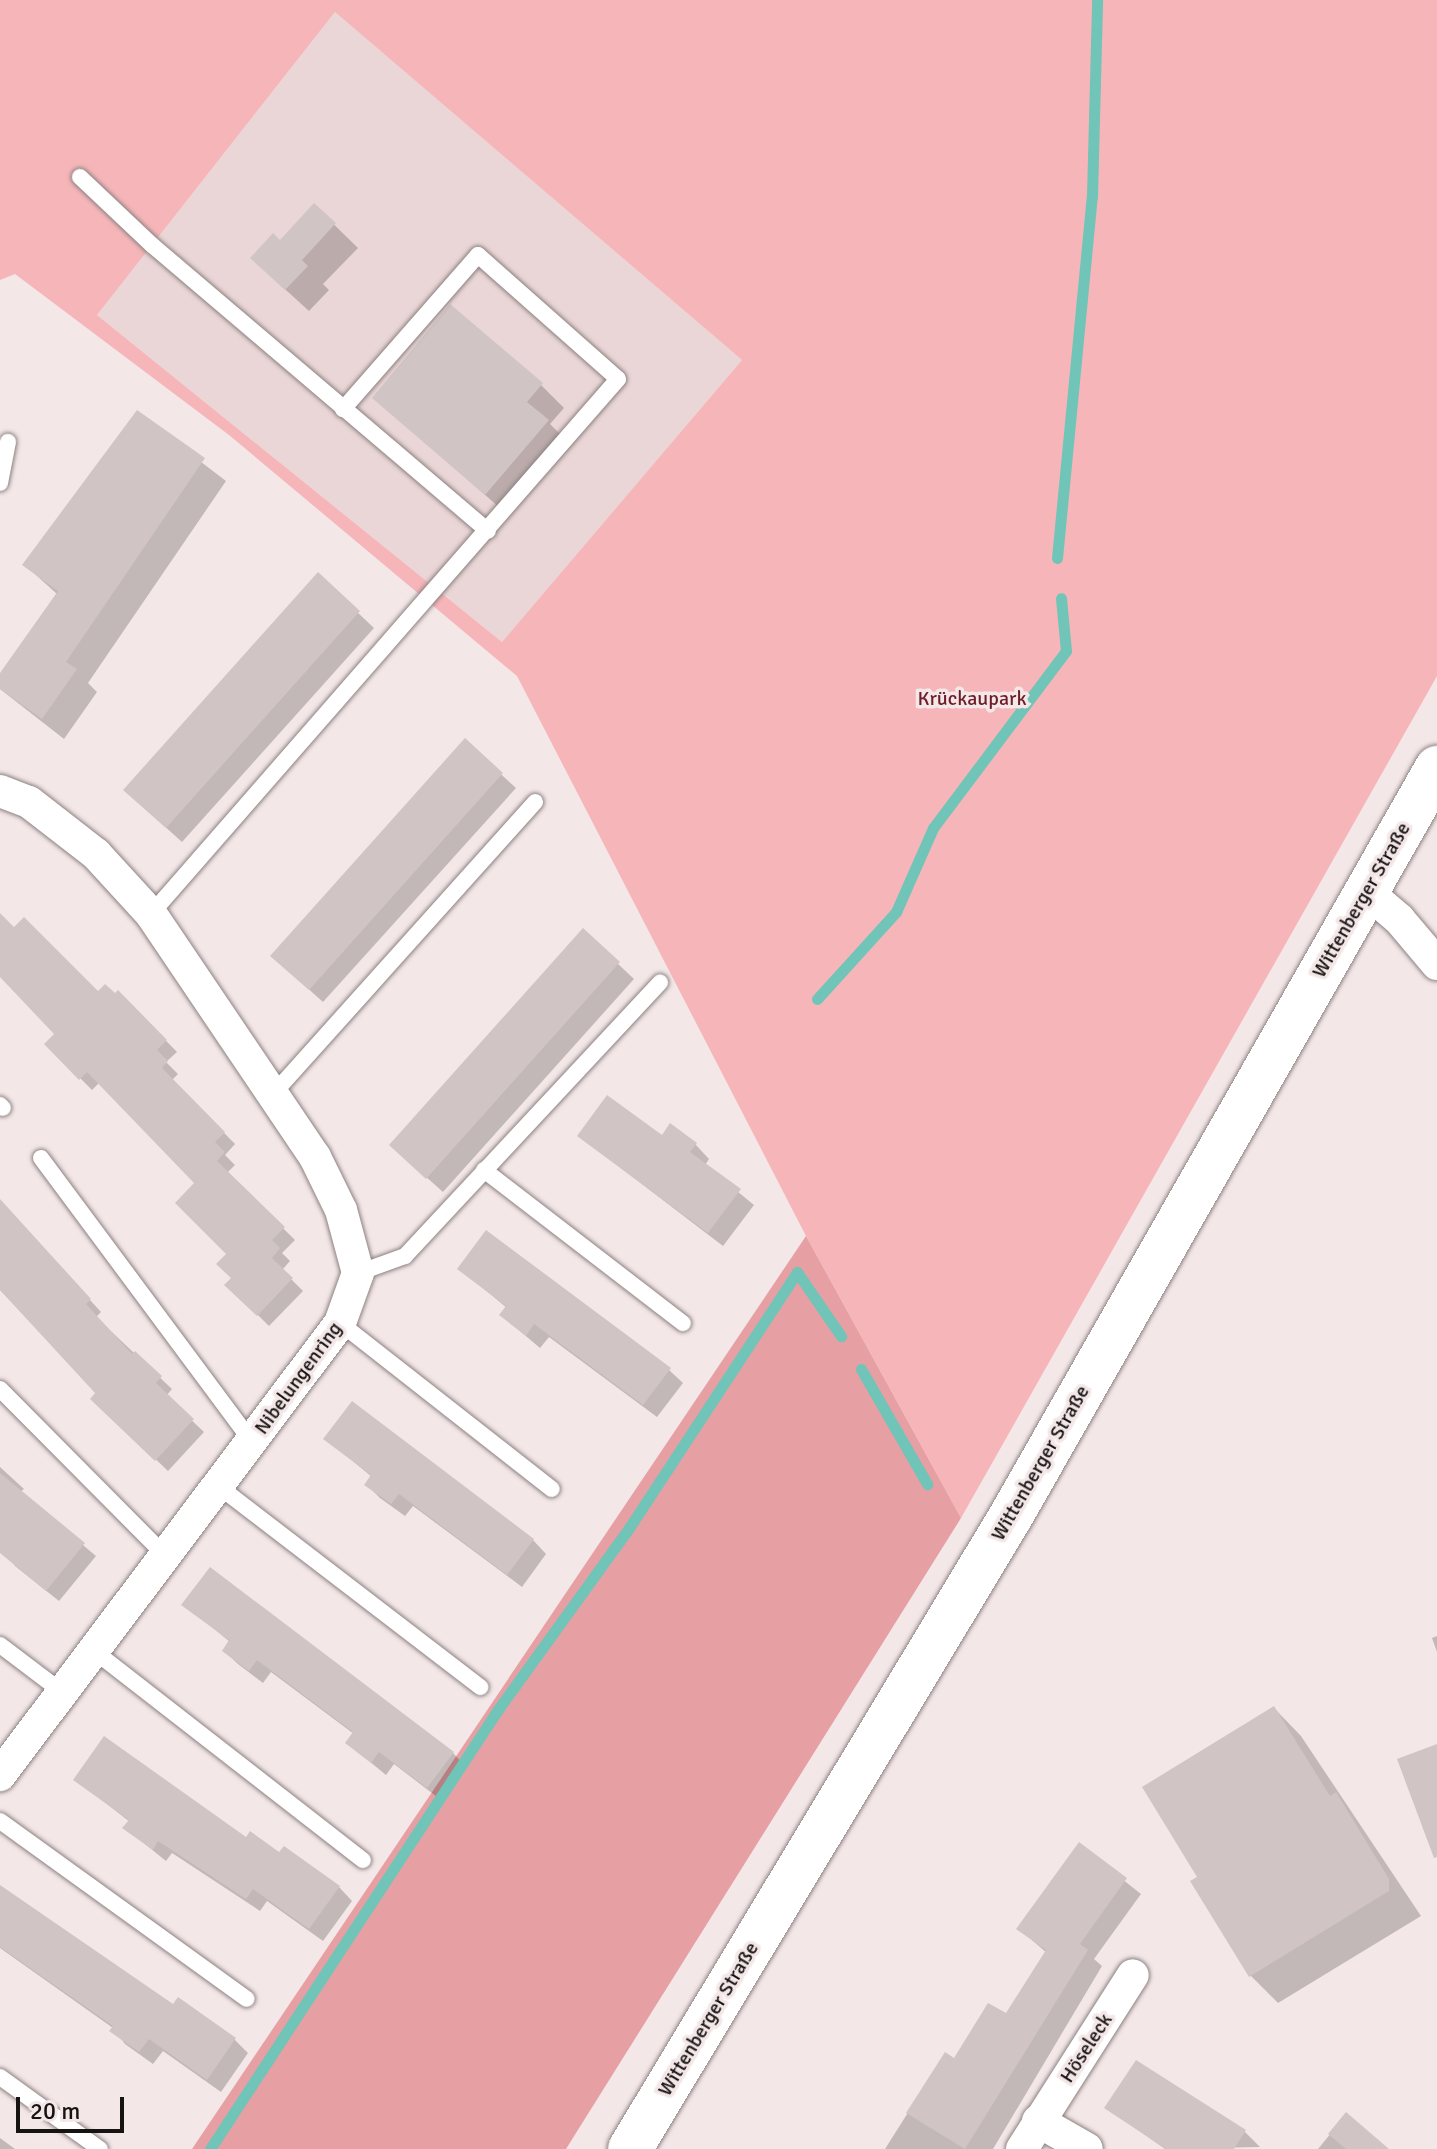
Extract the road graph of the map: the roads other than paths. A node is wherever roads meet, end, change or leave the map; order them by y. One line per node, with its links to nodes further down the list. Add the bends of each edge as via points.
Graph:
1 (80, 177): 2 (lane)
2 (343, 409): 5 (lane); 5 (lane, via 478,255 618,379)
3 (8, 442): 4 (lane)
4 (0, 483)
5 (488, 531): 10 (lane)
6 (1437, 768): 9 (main road, Wittenberger Straße)
7 (0, 791): 10 (street, via 29,802 96,854)
8 (535, 802): 13 (lane)
9 (1365, 890): 11 (street, via 1399,919); 36 (main road, Wittenberger Straße, via 1011,1516)
10 (151, 914): 13 (street)
11 (1437, 964)
12 (660, 983): 15 (lane)
13 (274, 1093): 16 (street, via 341,1210)
14 (41, 1158): 20 (lane)
15 (484, 1170): 16 (lane, via 405,1256); 18 (lane)
16 (358, 1273): 17 (street, Nibelungenring)
17 (340, 1323): 20 (street, Nibelungenring); 22 (lane)
18 (683, 1323)
19 (0, 1389): 23 (lane)
20 (251, 1441): 21 (street, Nibelungenring)
21 (217, 1485): 23 (street, Nibelungenring); 26 (lane)
22 (552, 1489)
23 (165, 1555): 25 (street, Nibelungenring)
24 (0, 1645): 27 (lane)
25 (93, 1650): 27 (street, Nibelungenring); 30 (lane)
26 (480, 1687)
27 (62, 1692): 28 (street, Nibelungenring)
28 (0, 1775)
29 (0, 1821): 32 (lane)
30 (363, 1860)
31 (1133, 1975): 34 (street, Höseleck)
32 (247, 1999)
33 (0, 2077): 35 (lane)
34 (1038, 2121): 37 (street, Höseleck); 38 (street)
35 (100, 2149)
36 (630, 2149)
37 (1022, 2149)
38 (1087, 2149)

